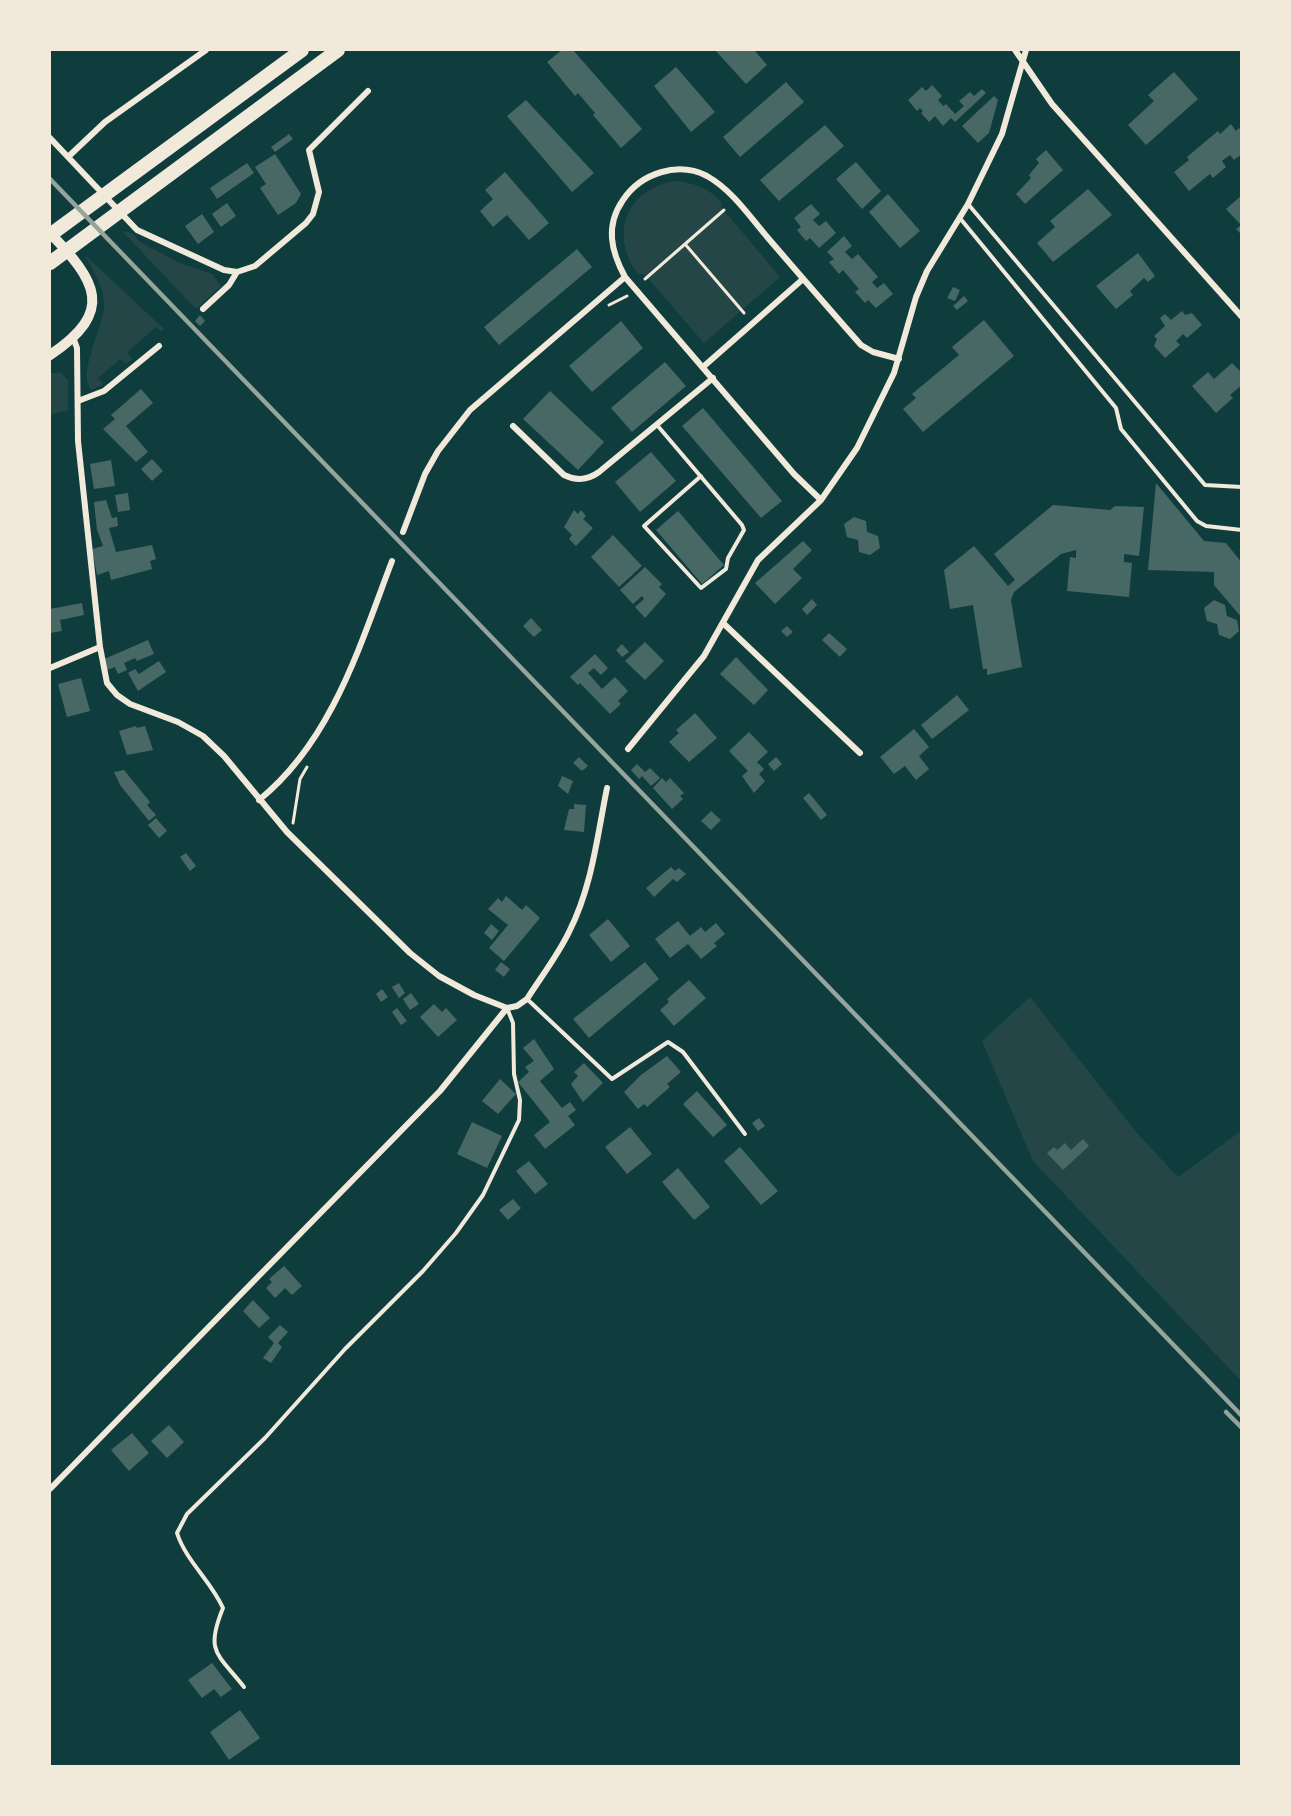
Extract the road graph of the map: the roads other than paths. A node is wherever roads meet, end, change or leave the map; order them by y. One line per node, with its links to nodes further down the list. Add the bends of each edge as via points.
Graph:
1 (206, 50): 9 (street, via 105,122)
2 (302, 50): 12 (highway)
3 (338, 50): 13 (highway)
4 (1015, 50): 6 (street)
5 (1026, 50): 6 (street)
6 (1023, 59): 10 (street, via 1002,134); 18 (street, via 1052,104)
7 (368, 92): 14 (street, via 309,150 319,192 313,214 255,266)
8 (50, 138): 9 (street)
9 (68, 157): 14 (street, via 137,230 224,270)
10 (968, 204): 11 (street); 29 (lane, via 1205,485)
11 (959, 218): 22 (street, via 927,271); 31 (lane, via 1116,408 1121,429 1197,521)
12 (50, 234): 19 (street, via 84,272 92,293 89,317)
13 (52, 262)
14 (237, 272): 17 (street)
15 (625, 277): 16 (street, via 611,242 614,217 626,194 646,177 677,169 706,176 722,186); 23 (street); 32 (street, via 470,410 425,474)
16 (803, 279): 22 (street, via 861,345); 23 (street)
17 (203, 309)
18 (1242, 317)
19 (73, 337): 21 (street); 25 (street, via 77,348)
20 (159, 346): 25 (street, via 104,391)
21 (50, 355)
22 (899, 358): 30 (street, via 857,448)
23 (703, 367): 24 (street)
24 (713, 378): 26 (street); 30 (street)
25 (78, 401): 35 (street, via 78,441)
26 (657, 425): 27 (street, via 599,472 579,479 557,470); 28 (lane)
27 (513, 426)
28 (701, 476): 28 (lane, via 644,526 701,588 726,569 744,530)
29 (1242, 488)
30 (821, 500): 34 (street, via 758,560)
31 (1242, 530)
32 (403, 531)
33 (392, 561): 40 (street, via 329,712 296,765)
34 (723, 623): 37 (street, via 692,673); 38 (street)
35 (100, 647): 36 (street); 40 (street, via 107,683 117,695 203,736)
36 (50, 668)
37 (628, 748)
38 (860, 753)
39 (607, 788): 41 (street, via 582,900 569,933)
40 (259, 800): 42 (street, via 410,953 439,976)
41 (527, 999): 42 (street); 43 (lane, via 612,1079 668,1042 683,1052)
42 (507, 1008): 44 (street, via 440,1091); 45 (lane, via 513,1023 519,1120 483,1195 423,1271 265,1438 187,1514 177,1533 182,1547 214,1589 223,1608 213,1631 213,1649)
43 (745, 1134)
44 (50, 1489)
45 (244, 1687)

